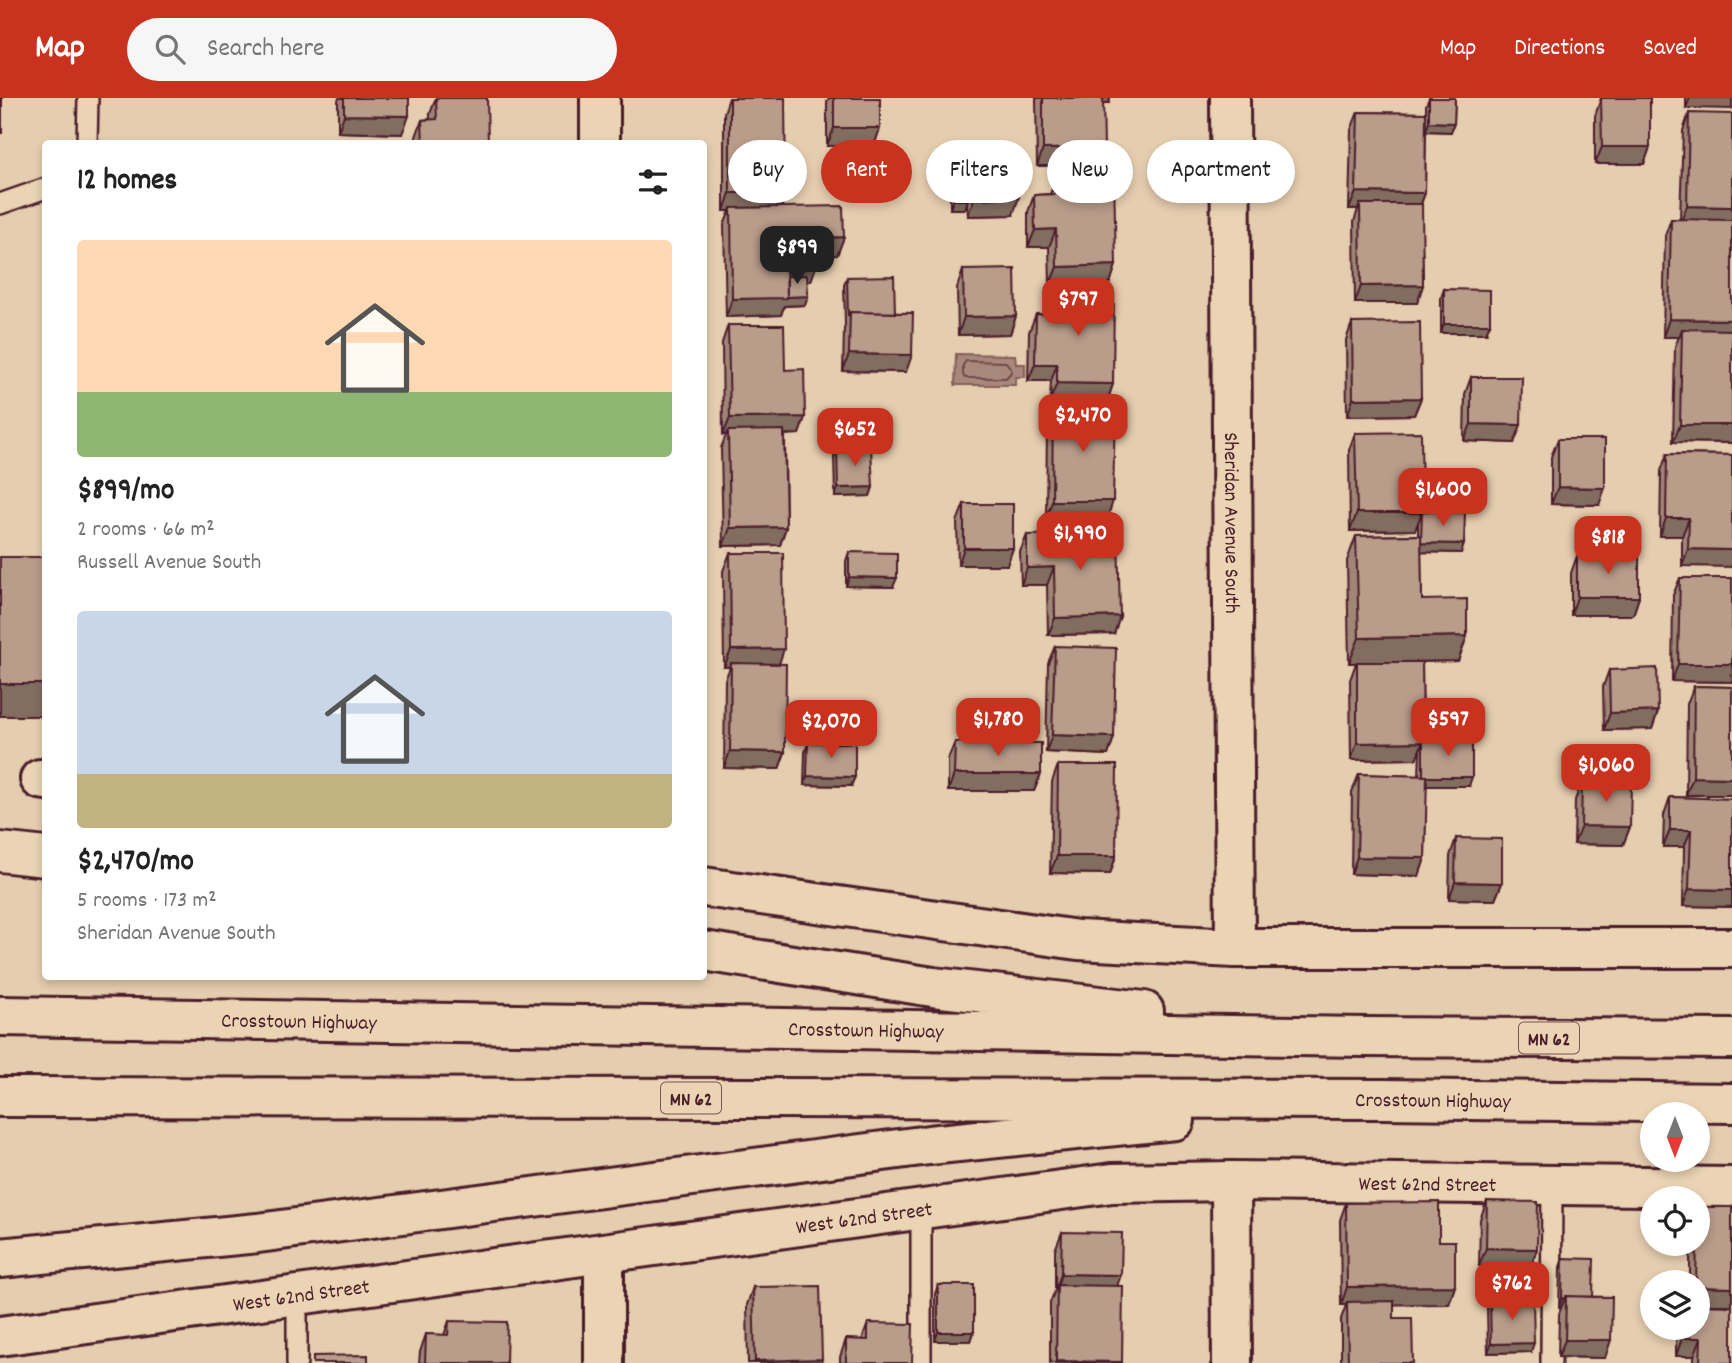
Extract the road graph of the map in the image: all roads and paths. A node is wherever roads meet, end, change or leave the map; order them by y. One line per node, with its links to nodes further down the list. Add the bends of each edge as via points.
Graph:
1 (88, 98): 4 (lane)
2 (600, 98): 5 (main road)
3 (1230, 98): 11 (main road, Sheridan Avenue South)
4 (87, 140)
5 (600, 140)
6 (42, 189): 7 (lane)
7 (0, 204)
8 (0, 852): 9 (main road)
9 (42, 857)
10 (707, 887): 11 (main road, via 1077,940)
11 (1235, 948): 12 (main road)
12 (1732, 948)
13 (707, 951): 15 (main road, via 933,987)
14 (0, 1016): 15 (main road, Crosstown Highway / MN 62)
15 (1365, 1037): 16 (main road, Crosstown Highway / MN 62)
16 (1732, 1039)
17 (0, 1097): 18 (main road, Crosstown Highway / MN 62)
18 (1383, 1099): 19 (main road, Crosstown Highway / MN 62); 25 (main road, via 929,1145 258,1233)
19 (1732, 1103)
20 (1231, 1181): 21 (main road, West 62nd Street); 23 (main road, West 62nd Street, via 1112,1183); 31 (main road)
21 (1552, 1184): 22 (main road, West 62nd Street); 32 (lane)
22 (1732, 1187)
23 (921, 1208): 24 (main road, West 62nd Street); 30 (lane)
24 (604, 1253): 26 (main road, West 62nd Street); 29 (main road)
25 (0, 1258)
26 (297, 1295): 27 (main road, West 62nd Street); 28 (lane)
27 (0, 1336)
28 (297, 1363)
29 (604, 1363)
30 (921, 1363)
31 (1232, 1363)
32 (1551, 1363)

